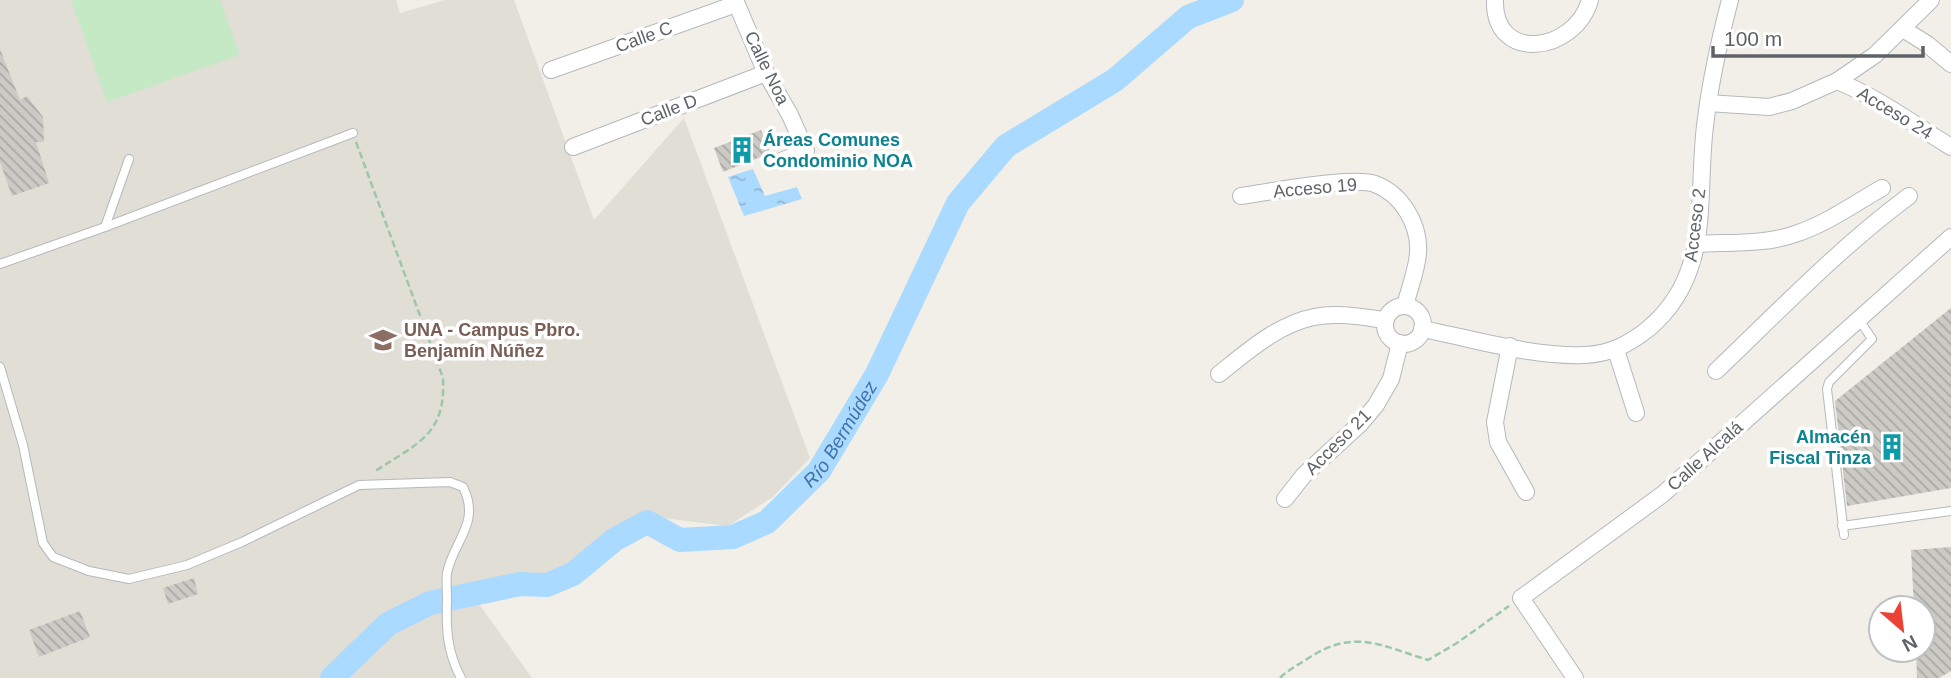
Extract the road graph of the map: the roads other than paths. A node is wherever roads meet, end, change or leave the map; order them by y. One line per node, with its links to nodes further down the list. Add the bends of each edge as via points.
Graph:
1 (1494, 0): 2 (street, via 1500,27 1510,38 1548,44 1562,38 1587,11)
2 (1590, 0)
3 (1730, 0): 11 (street, Acceso 2)
4 (1931, 0): 6 (street)
5 (736, 2): 8 (street, Calle C); 9 (street, Calle Noa)
6 (1903, 29): 7 (street); 10 (street)
7 (1951, 64)
8 (551, 70)
9 (766, 73): 13 (street, Calle D); 16 (street, Calle Noa, via 806,151)
10 (1837, 82): 11 (street, via 1769,107); 14 (street, Acceso 24, via 1891,108)
11 (1708, 103): 24 (street, Acceso 2)
12 (352, 132): 22 (lane)
13 (573, 147)
14 (1951, 147)
15 (129, 159): 22 (lane)
16 (781, 161)
17 (1882, 188): 20 (street)
18 (1241, 195): 26 (street, Acceso 19, via 1353,182 1374,184 1392,193 1409,213 1417,233 1418,253)
19 (1909, 196): 21 (street)
20 (1861, 200): 21 (street); 24 (street, via 1793,235)
21 (1878, 219): 34 (street)
22 (105, 228): 25 (lane)
23 (1951, 237): 27 (street, Calle Alcalá)
24 (1696, 244): 32 (street, Acceso 2, via 1679,296 1662,317)
25 (0, 264)
26 (1405, 306): 28 (street, via 1393,309); 29 (street, via 1421,316)
27 (1858, 318): 39 (lane, via 1872,339 1827,389 1843,530); 41 (street, Calle Alcalá, via 1663,494 1521,598)
28 (1385, 320): 30 (street, via 1386,332); 35 (street, via 1342,314 1313,317 1283,328)
29 (1422, 329): 30 (street, via 1416,339); 31 (street, Acceso 2)
30 (1399, 343): 38 (street, Acceso 21, via 1391,379 1376,405)
31 (1510, 346): 32 (street, Acceso 2, via 1568,355); 37 (street, via 1495,422 1498,442)
32 (1616, 350): 36 (street)
33 (0, 366): 40 (lane, via 23,445 43,543 53,557 89,571 129,579 187,565 359,485 450,482 463,487 470,517 447,573 446,633)
34 (1716, 371)
35 (1219, 374)
36 (1636, 413)
37 (1526, 492)
38 (1285, 499)
39 (1951, 511)
40 (461, 678)
41 (1575, 678)

